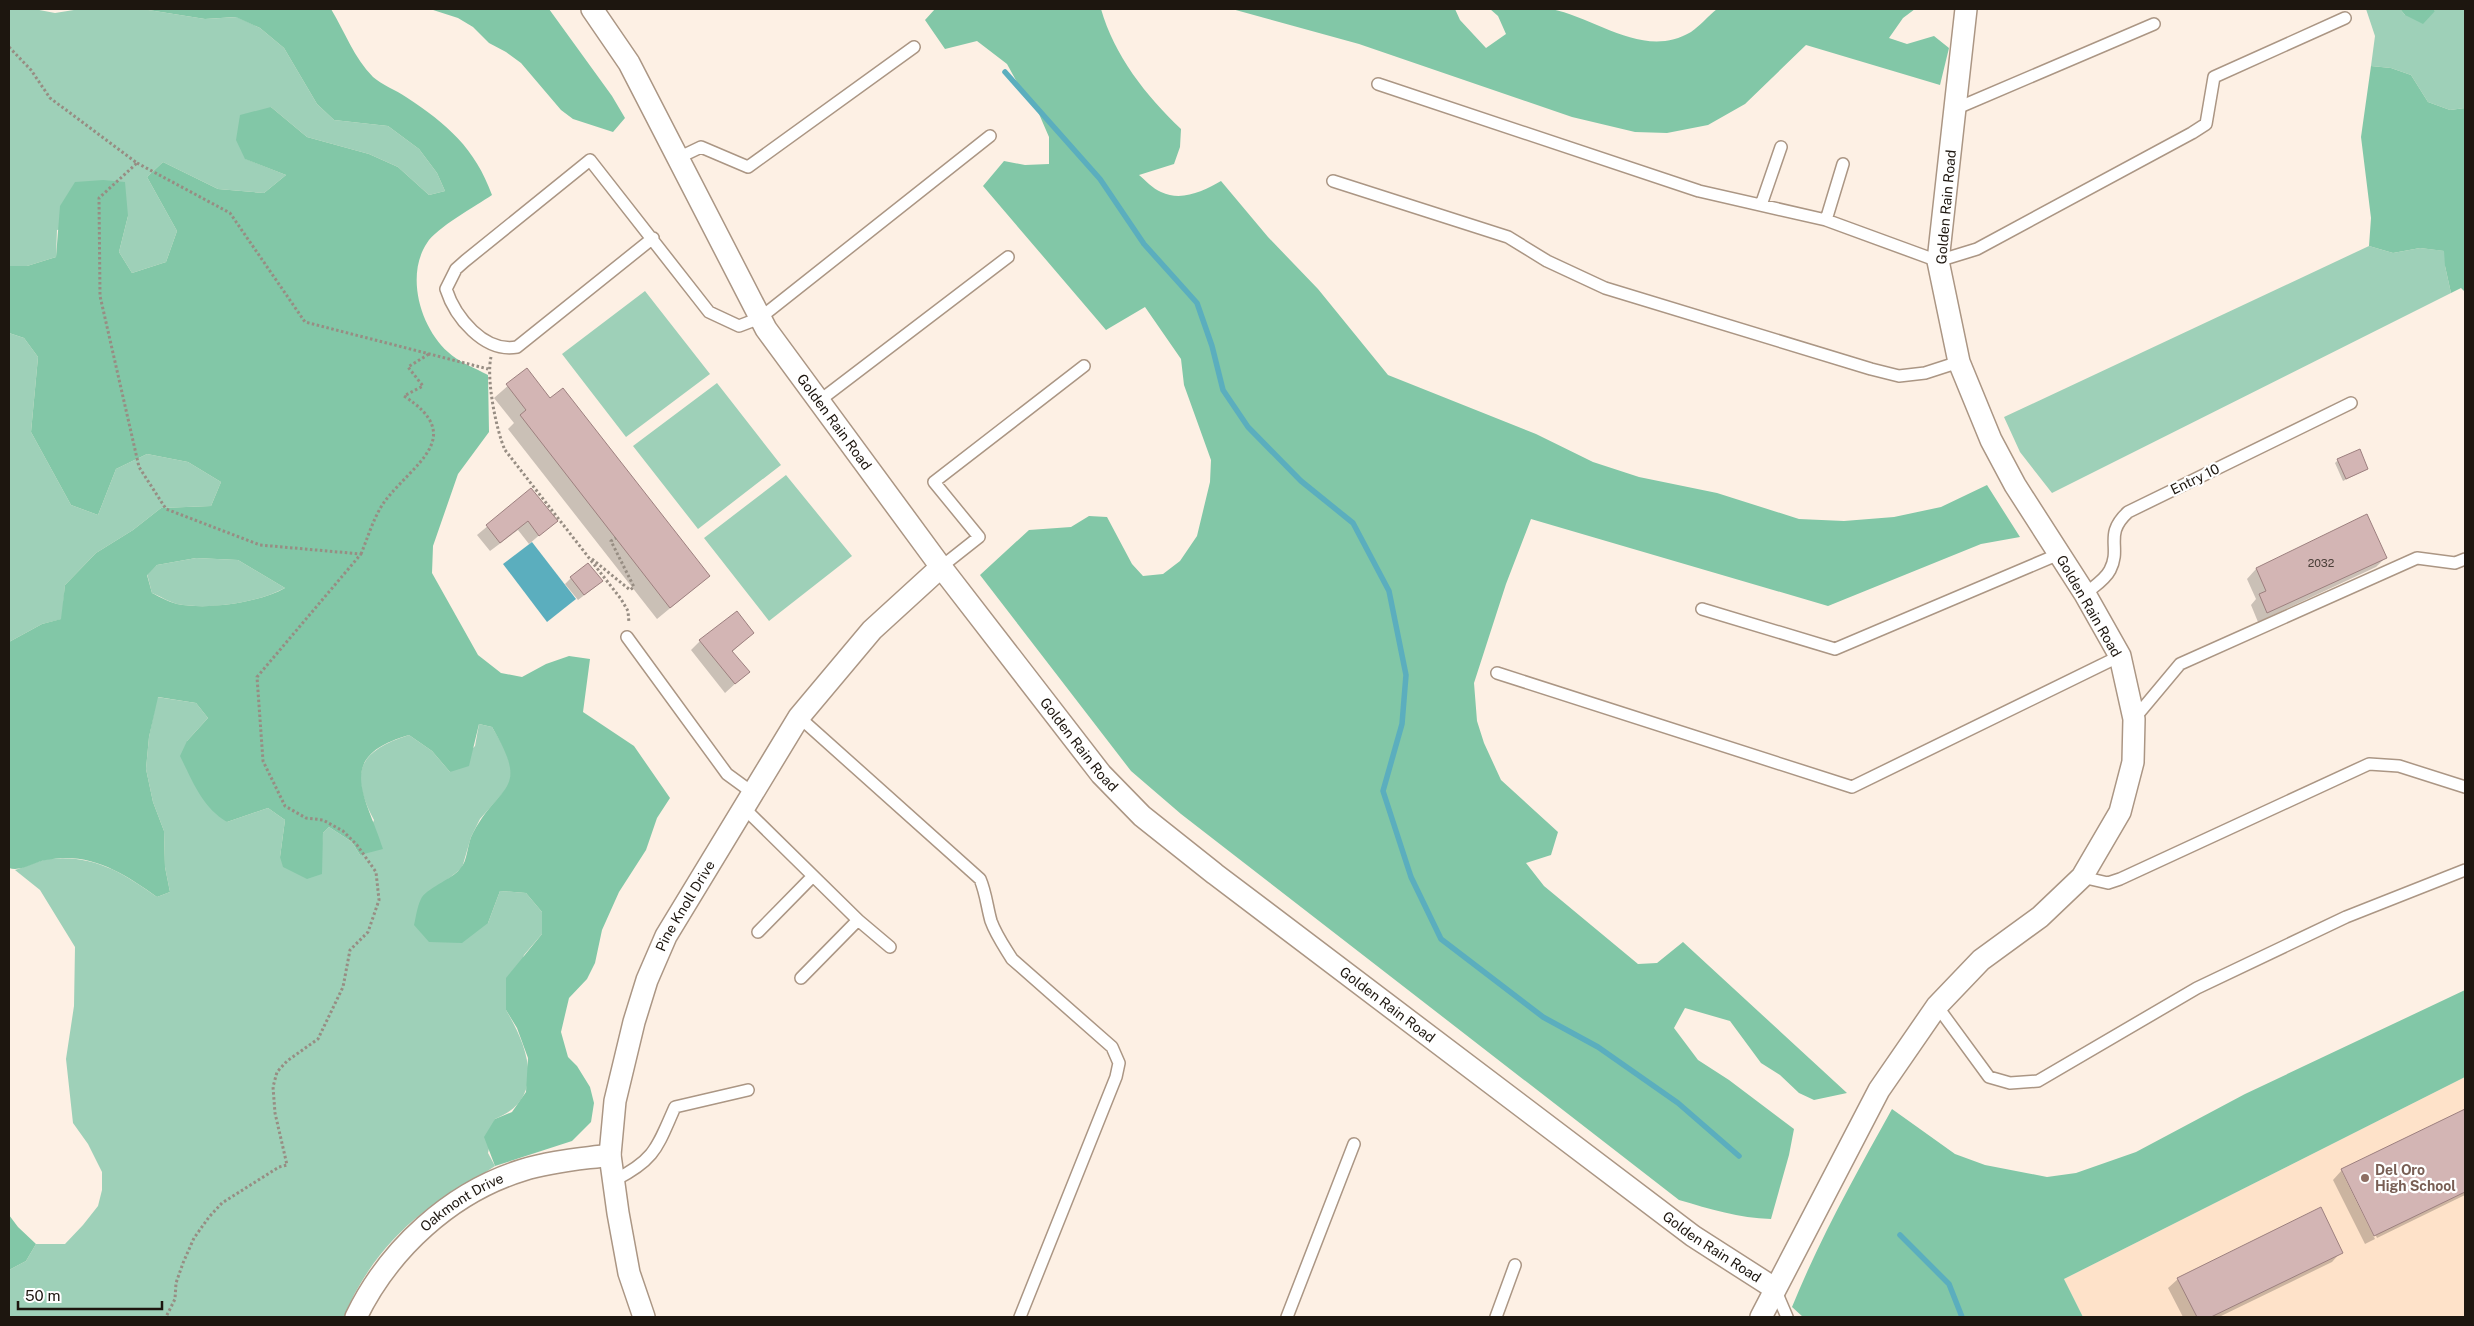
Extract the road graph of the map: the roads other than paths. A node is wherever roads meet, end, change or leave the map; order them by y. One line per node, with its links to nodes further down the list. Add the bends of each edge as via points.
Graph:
1 (592, 9): 10 (street, Golden Rain Road, via 629,63)
2 (1966, 9): 7 (street, Golden Rain Road)
3 (2345, 18): 17 (lane, via 2214,77 2206,124 2192,133 1977,249)
4 (2154, 24): 7 (lane)
5 (914, 47): 10 (lane, via 748,167 702,147)
6 (1378, 84): 13 (lane, via 1699,191)
7 (1955, 110): 17 (street, Golden Rain Road)
8 (990, 136): 18 (lane)
9 (1781, 147): 13 (lane)
10 (678, 158): 18 (street, Golden Rain Road)
11 (1843, 164): 14 (lane)
12 (1333, 181): 19 (lane, via 1508,237 1547,261 1605,288 1871,369 1899,376 1924,373)
13 (1761, 206): 14 (lane)
14 (1826, 220): 17 (lane)
15 (653, 238): 15 (lane, via 517,348 494,347 465,322 450,301 446,289 449,279 465,261 590,160); 18 (lane, via 710,312 739,326)
16 (1008, 257): 21 (lane)
17 (1938, 261): 19 (street, Golden Rain Road)
18 (760, 318): 21 (street, Golden Rain Road)
19 (1960, 362): 23 (street, Golden Rain Road, via 1991,440)
20 (1084, 366): 25 (lane, via 934,482 979,538)
21 (818, 400): 25 (street, Golden Rain Road)
22 (2351, 403): 26 (lane, Entry 10, via 2128,512 2118,521 2114,532 2111,569)
23 (2059, 554): 26 (street, Golden Rain Road); 27 (lane, via 1836,649)
24 (2465, 559): 32 (lane, via 2455,563 2417,558 2180,664)
25 (941, 566): 31 (street, Pine Knoll Drive, via 872,630); 48 (street, Golden Rain Road, via 1101,774 1142,816 1686,1230)
26 (2085, 594): 29 (street, Golden Rain Road)
27 (1702, 609)
28 (627, 637): 34 (lane)
29 (2120, 656): 30 (lane, via 1852,787); 32 (street, Golden Rain Road)
30 (1497, 673)
31 (799, 717): 34 (street, Pine Knoll Drive); 51 (lane, via 980,879 987,895 991,919 1000,941 1012,958 1112,1047 1119,1063)
32 (2134, 719): 37 (street, Golden Rain Road, via 2133,762 2120,812)
33 (2465, 788): 37 (lane, via 2399,766 2369,764 2108,883)
34 (748, 801): 36 (lane); 45 (street, Pine Knoll Drive, via 666,936 647,980 616,1101)
35 (2465, 870): 42 (lane, via 2346,917 2197,988 2038,1081 2010,1083 1989,1077)
36 (813, 876): 38 (lane); 39 (lane)
37 (2082, 877): 42 (street, Golden Rain Road, via 2040,917 1981,960)
38 (858, 920): 40 (lane); 41 (lane)
39 (758, 932)
40 (890, 947)
41 (801, 978)
42 (1937, 1006): 48 (street, Golden Rain Road, via 1879,1090)
43 (748, 1090): 46 (lane, via 675,1107 647,1162)
44 (1354, 1144): 52 (lane)
45 (610, 1155): 46 (street, Pine Knoll Drive); 49 (street, Oakmont Drive, via 526,1169 480,1187 444,1210 412,1238 385,1269)
46 (615, 1180): 50 (street, Pine Knoll Drive, via 629,1273)
47 (1516, 1264): 53 (lane)
48 (1774, 1288): 54 (street, Golden Rain Road); 55 (lane)
49 (356, 1317)
50 (644, 1317)
51 (1020, 1317)
52 (1287, 1317)
53 (1496, 1317)
54 (1760, 1317)
55 (1787, 1317)

